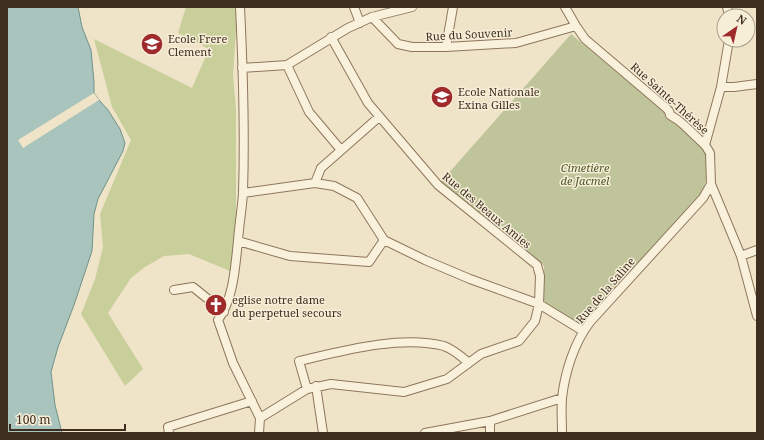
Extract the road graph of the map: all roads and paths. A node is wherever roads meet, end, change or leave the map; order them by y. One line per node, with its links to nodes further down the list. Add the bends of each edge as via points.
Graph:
1 (240, 7): 13 (street)
2 (354, 7): 7 (street)
3 (412, 7): 6 (street)
4 (454, 7): 10 (street)
5 (565, 7): 8 (street, Rue Sainte-Thérèse)
6 (372, 17): 7 (street); 10 (street, Rue du Souvenir, via 398,44 412,47)
7 (360, 23): 9 (street)
8 (576, 26): 10 (street, Rue du Souvenir, via 516,43); 17 (street, Rue Sainte-Thérèse, via 585,39)
9 (331, 37): 12 (street); 16 (street, Rue des Beaux Amies, via 368,103)
10 (446, 47)
11 (728, 48): 15 (street)
12 (287, 65): 13 (street); 18 (street, via 308,112)
13 (242, 68): 21 (street)
14 (757, 84): 15 (street)
15 (721, 87): 17 (street)
16 (379, 117): 18 (street); 28 (street, Rue des Beaux Amies, via 438,185 537,265 540,276)
17 (705, 145): 20 (street, Rue Sainte-Thérèse, via 710,153)
18 (342, 150): 19 (street, via 321,168)
19 (315, 183): 21 (street); 22 (street, via 334,186 357,198)
20 (711, 184): 25 (street, Rue Sainte-Thérèse); 31 (street, Rue de la Saline, via 703,198)
21 (243, 193): 23 (street)
22 (384, 240): 23 (street, via 369,262 290,256); 28 (street, via 470,279)
23 (238, 241): 29 (street, via 236,262)
24 (757, 250): 25 (street)
25 (741, 256): 27 (street, Rue Sainte-Thérèse)
26 (174, 290): 29 (street, via 193,287)
27 (755, 300): 30 (street, Rue Sainte-Thérèse)
28 (540, 304): 31 (street); 32 (street, Rue des Beaux Amies, via 535,321 519,340 481,354)
29 (224, 312): 36 (street, via 218,320 233,363)
30 (757, 316)
31 (583, 331): 35 (street, Rue de la Saline, via 570,359)
32 (469, 363): 33 (street, Rue des Beaux Amies, via 447,379 404,392 331,384); 34 (street, via 445,346 420,343 359,347 298,361)
33 (316, 386): 34 (street, Rue des Beaux Amies); 41 (street)
34 (307, 389): 37 (street, Rue des Beaux Amies)
35 (562, 398): 38 (street); 44 (street, Rue de la Saline)
36 (252, 401): 37 (street); 39 (street, via 168,427)
37 (260, 418): 40 (street)
38 (490, 421): 42 (street); 43 (street)
39 (169, 433)
40 (259, 433)
41 (323, 433)
42 (425, 433)
43 (490, 433)
44 (562, 433)

